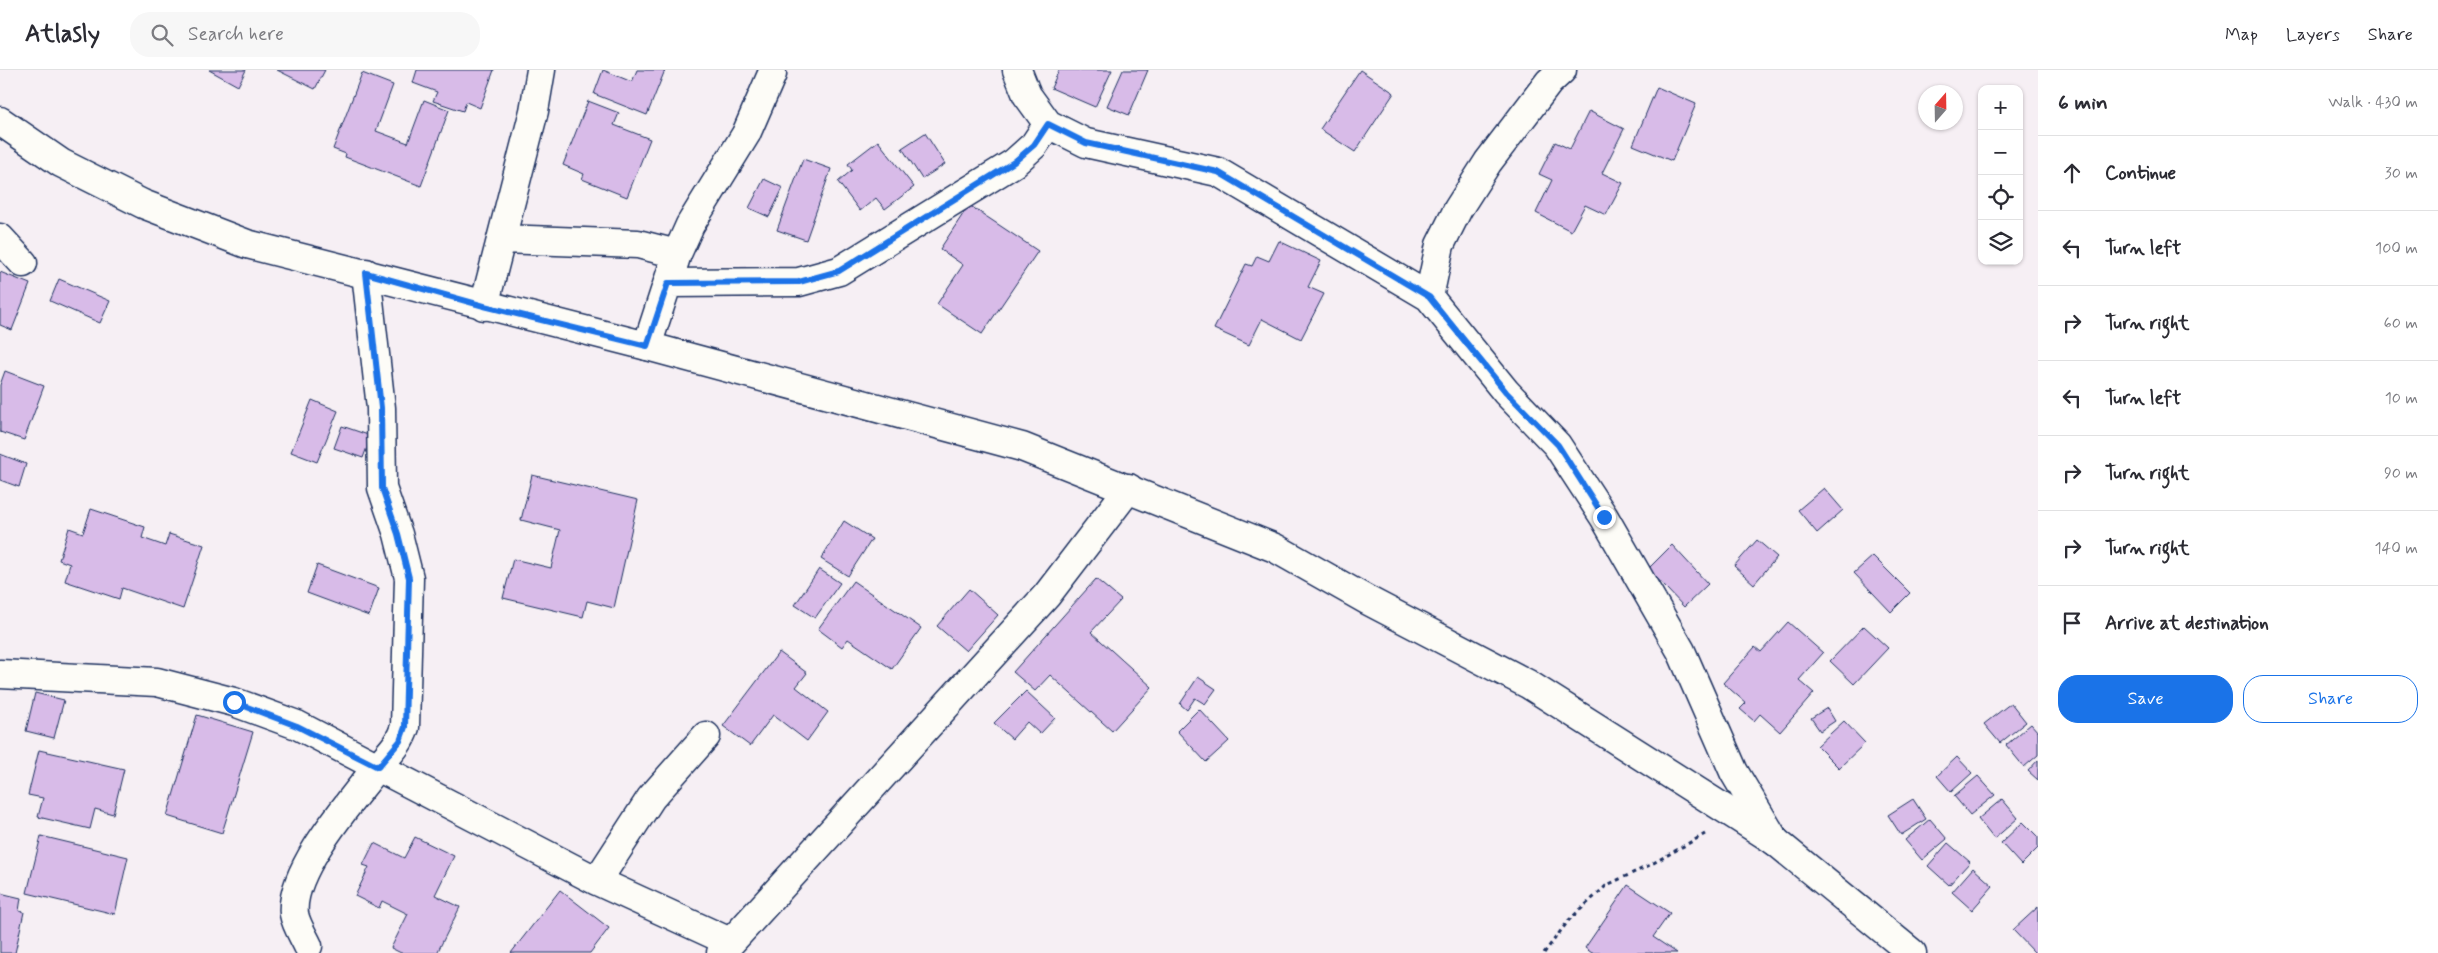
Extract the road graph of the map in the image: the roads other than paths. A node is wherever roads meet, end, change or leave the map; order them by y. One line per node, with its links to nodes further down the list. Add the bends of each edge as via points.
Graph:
1 (541, 70): 8 (street)
2 (1017, 70): 6 (street, via 1027,95)
3 (1562, 70): 13 (street, via 1549,82 1488,162 1458,209 1440,245)
4 (772, 74): 9 (street, via 746,134 690,225)
5 (0, 121): 11 (street, via 61,164 143,204 247,244)
6 (1048, 124): 12 (street, via 1034,145 1014,162 839,271 799,282); 13 (street, via 1086,143 1218,172)
7 (0, 238): 10 (street)
8 (502, 239): 9 (street, via 638,244); 14 (street)
9 (677, 254): 12 (street)
10 (23, 264)
11 (366, 273): 14 (street); 19 (street, via 381,408 382,488 409,578 405,727 400,741)
12 (668, 283): 15 (street)
13 (1429, 297): 20 (street, via 1506,392 1558,445 1604,517 1681,651 1734,772)
14 (484, 306): 15 (street)
15 (647, 346): 16 (street, via 1022,447)
16 (1129, 488): 20 (street, via 1275,548 1528,684); 23 (street, via 1047,595)
17 (0, 674): 19 (street, via 157,682 234,702 297,726)
18 (706, 736): 21 (street, via 651,798)
19 (378, 767): 21 (street); 22 (street, via 316,850 296,886 294,915)
20 (1775, 841): 24 (street)
21 (597, 881): 23 (street)
22 (308, 946)
23 (725, 948)
24 (1912, 953)

